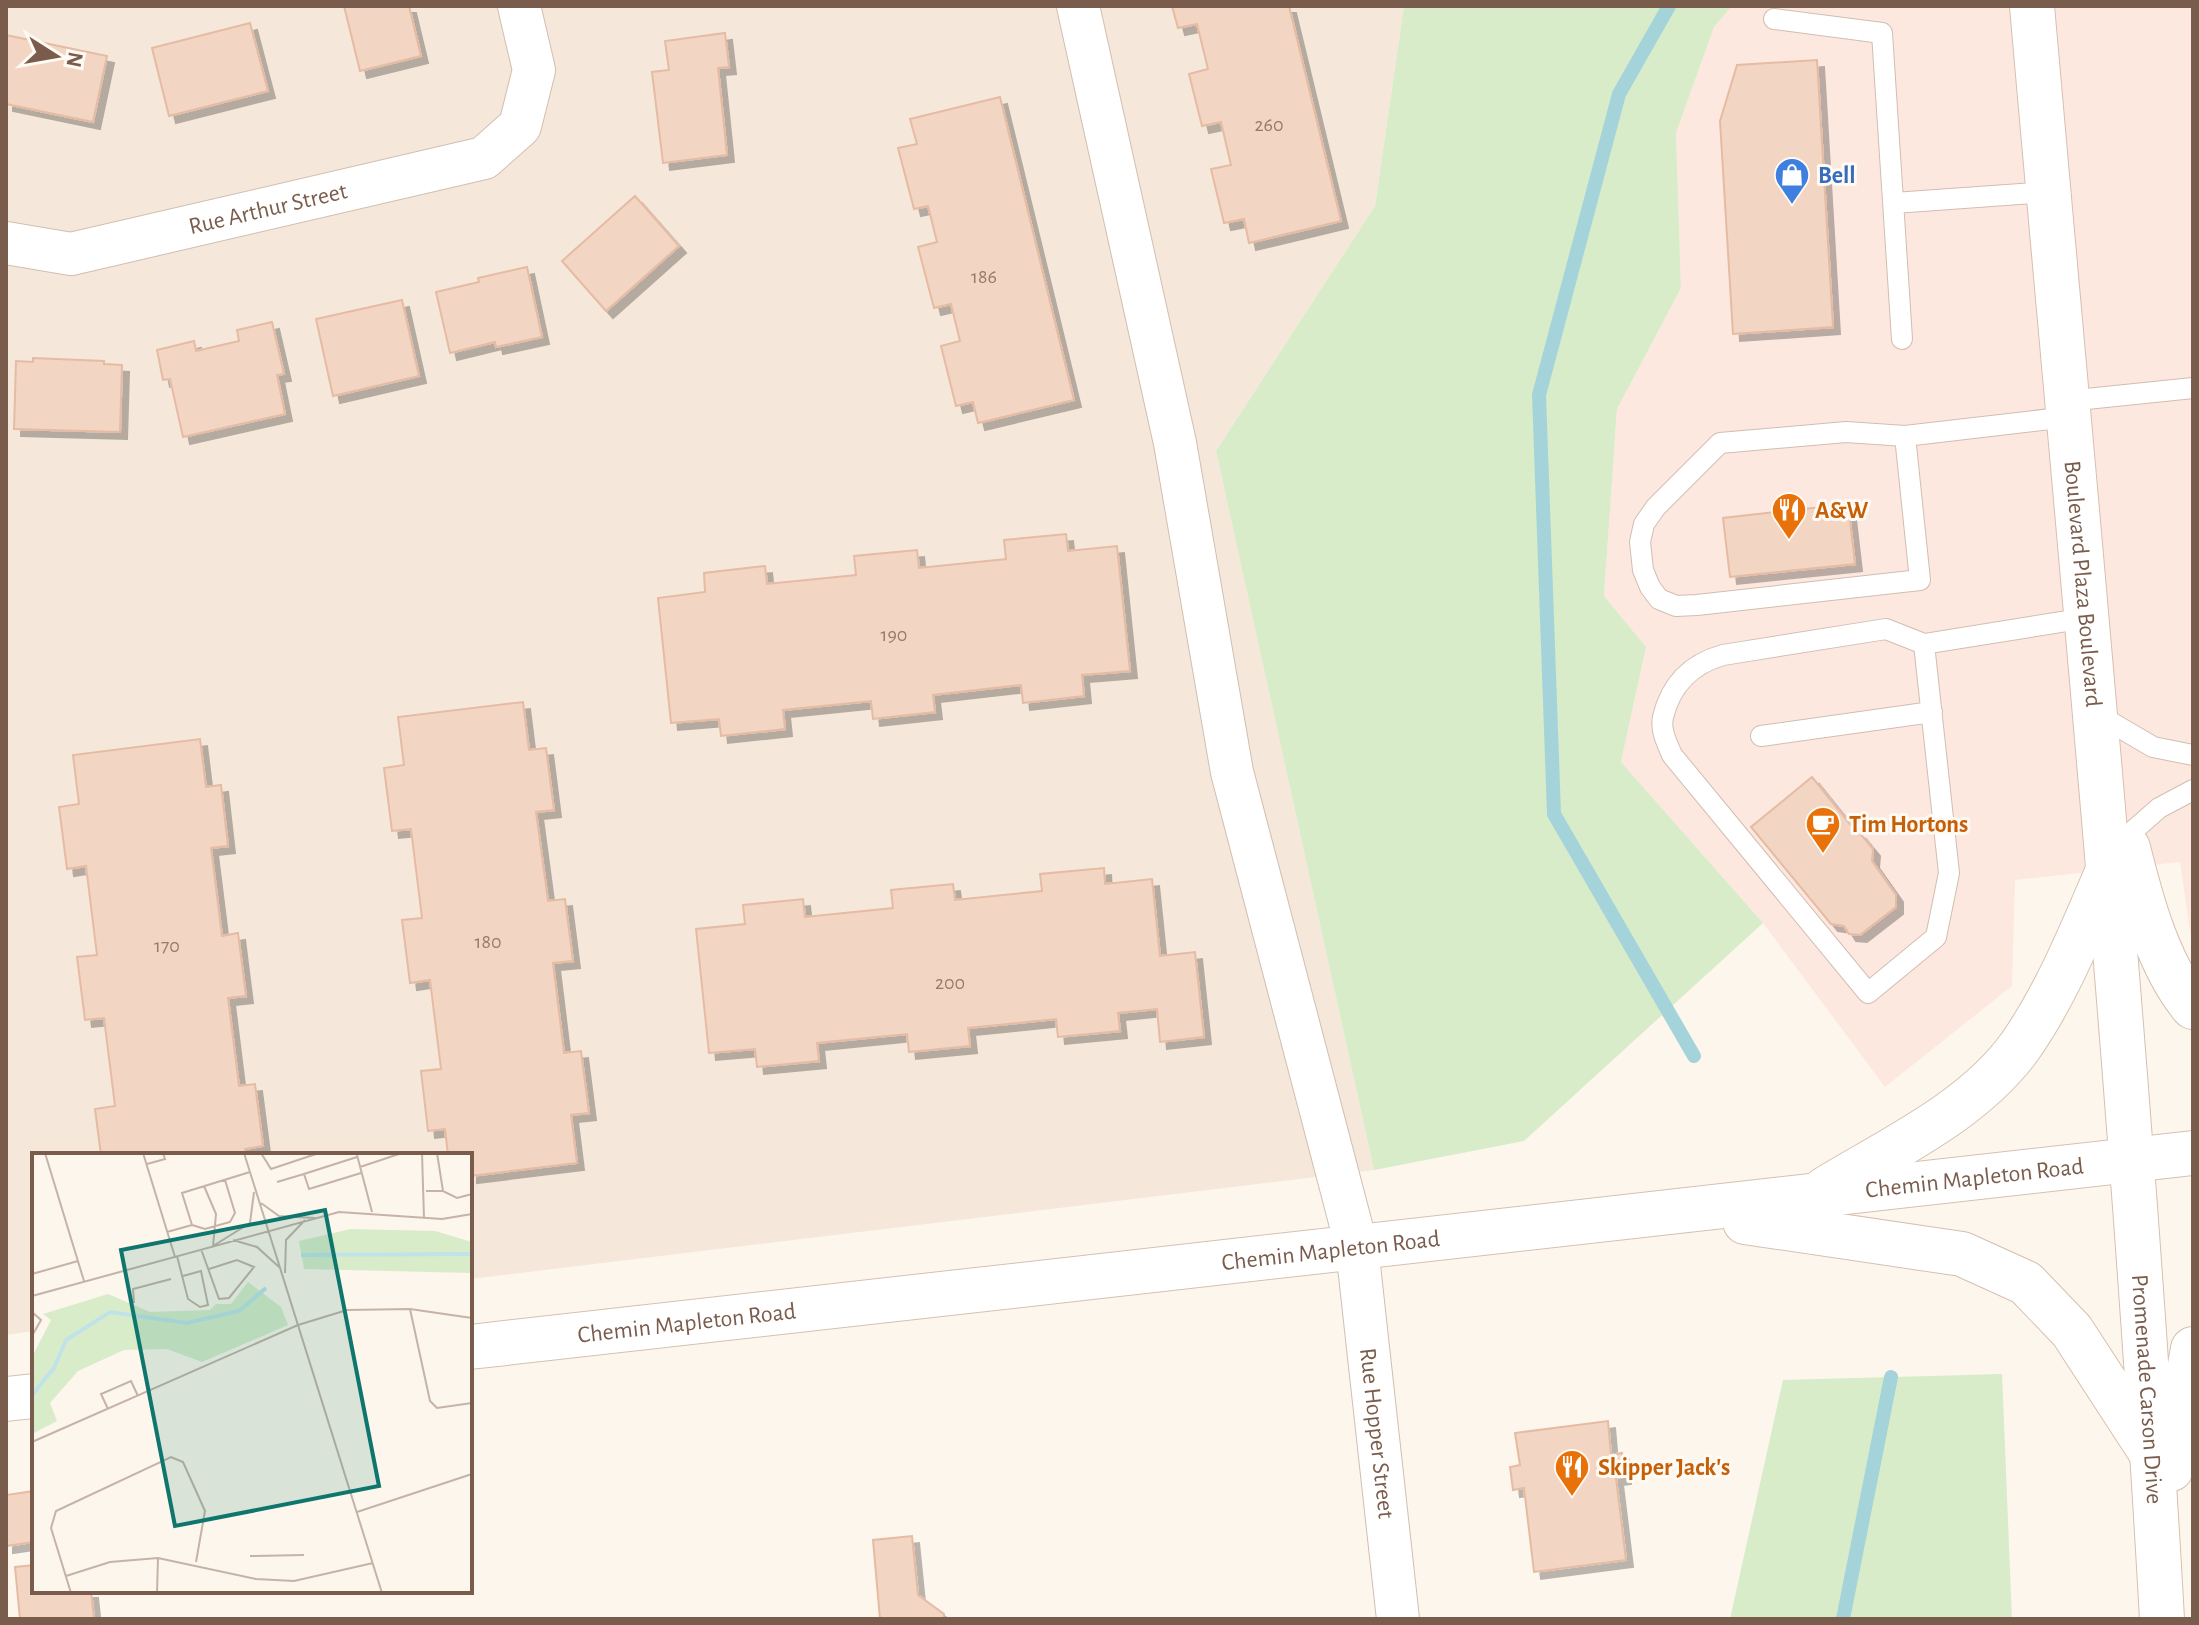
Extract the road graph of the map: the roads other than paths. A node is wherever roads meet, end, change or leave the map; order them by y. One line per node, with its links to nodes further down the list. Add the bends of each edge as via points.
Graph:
1 (519, 6): 7 (street, Rue Arthur Street, via 534,70 520,126 484,158 71,254)
2 (1078, 6): 25 (street, Rue Hopper Street, via 1175,443 1232,772)
3 (2032, 6): 5 (main road, Boulevard Plaza Boulevard)
4 (1774, 19): 6 (lane, via 1882,33)
5 (2048, 192): 6 (lane); 10 (main road, Boulevard Plaza Boulevard)
6 (1894, 203): 8 (lane)
7 (6, 243)
8 (1902, 339)
9 (2193, 388): 10 (lane)
10 (2067, 409): 11 (lane); 12 (main road, Boulevard Plaza Boulevard)
11 (1905, 436): 11 (lane, via 1920,580 1676,606 1659,599 1650,587 1640,542 1644,524 1720,443 1846,432)
12 (2086, 618): 13 (lane); 15 (main road, Boulevard Plaza Boulevard)
13 (1924, 644): 14 (lane); 14 (lane, via 1886,629 1704,660 1680,680 1663,719 1672,755 1868,993 1936,937 1949,873)
14 (1932, 712): 16 (lane)
15 (2095, 713): 17 (lane, via 2153,747); 19 (main road, Boulevard Plaza Boulevard)
16 (1761, 736)
17 (2193, 755)
18 (2193, 790): 19 (lane, via 2159,808)
19 (2117, 853): 20 (main road, via 2179,990); 22 (main road); 23 (main road, via 2061,977 2020,1046 1991,1080 1943,1118)
20 (2193, 1007)
21 (2193, 1153): 22 (main road, Chemin Mapleton Road)
22 (2132, 1160): 23 (main road, Chemin Mapleton Road); 30 (main road, Promenade Carson Drive)
23 (1811, 1197): 24 (main road, Chemin Mapleton Road)
24 (1679, 1212): 25 (main road, Chemin Mapleton Road); 30 (main road, via 1962,1254 2026,1283 2072,1331)
25 (1357, 1248): 26 (main road, Chemin Mapleton Road); 32 (street, Rue Hopper Street)
26 (472, 1347)
27 (2193, 1349): 31 (main road)
28 (32, 1396): 29 (main road)
29 (6, 1399)
30 (2154, 1457): 31 (main road, Promenade Carson Drive)
31 (2158, 1538): 33 (main road, Promenade Carson Drive)
32 (1398, 1619)
33 (2162, 1619)

